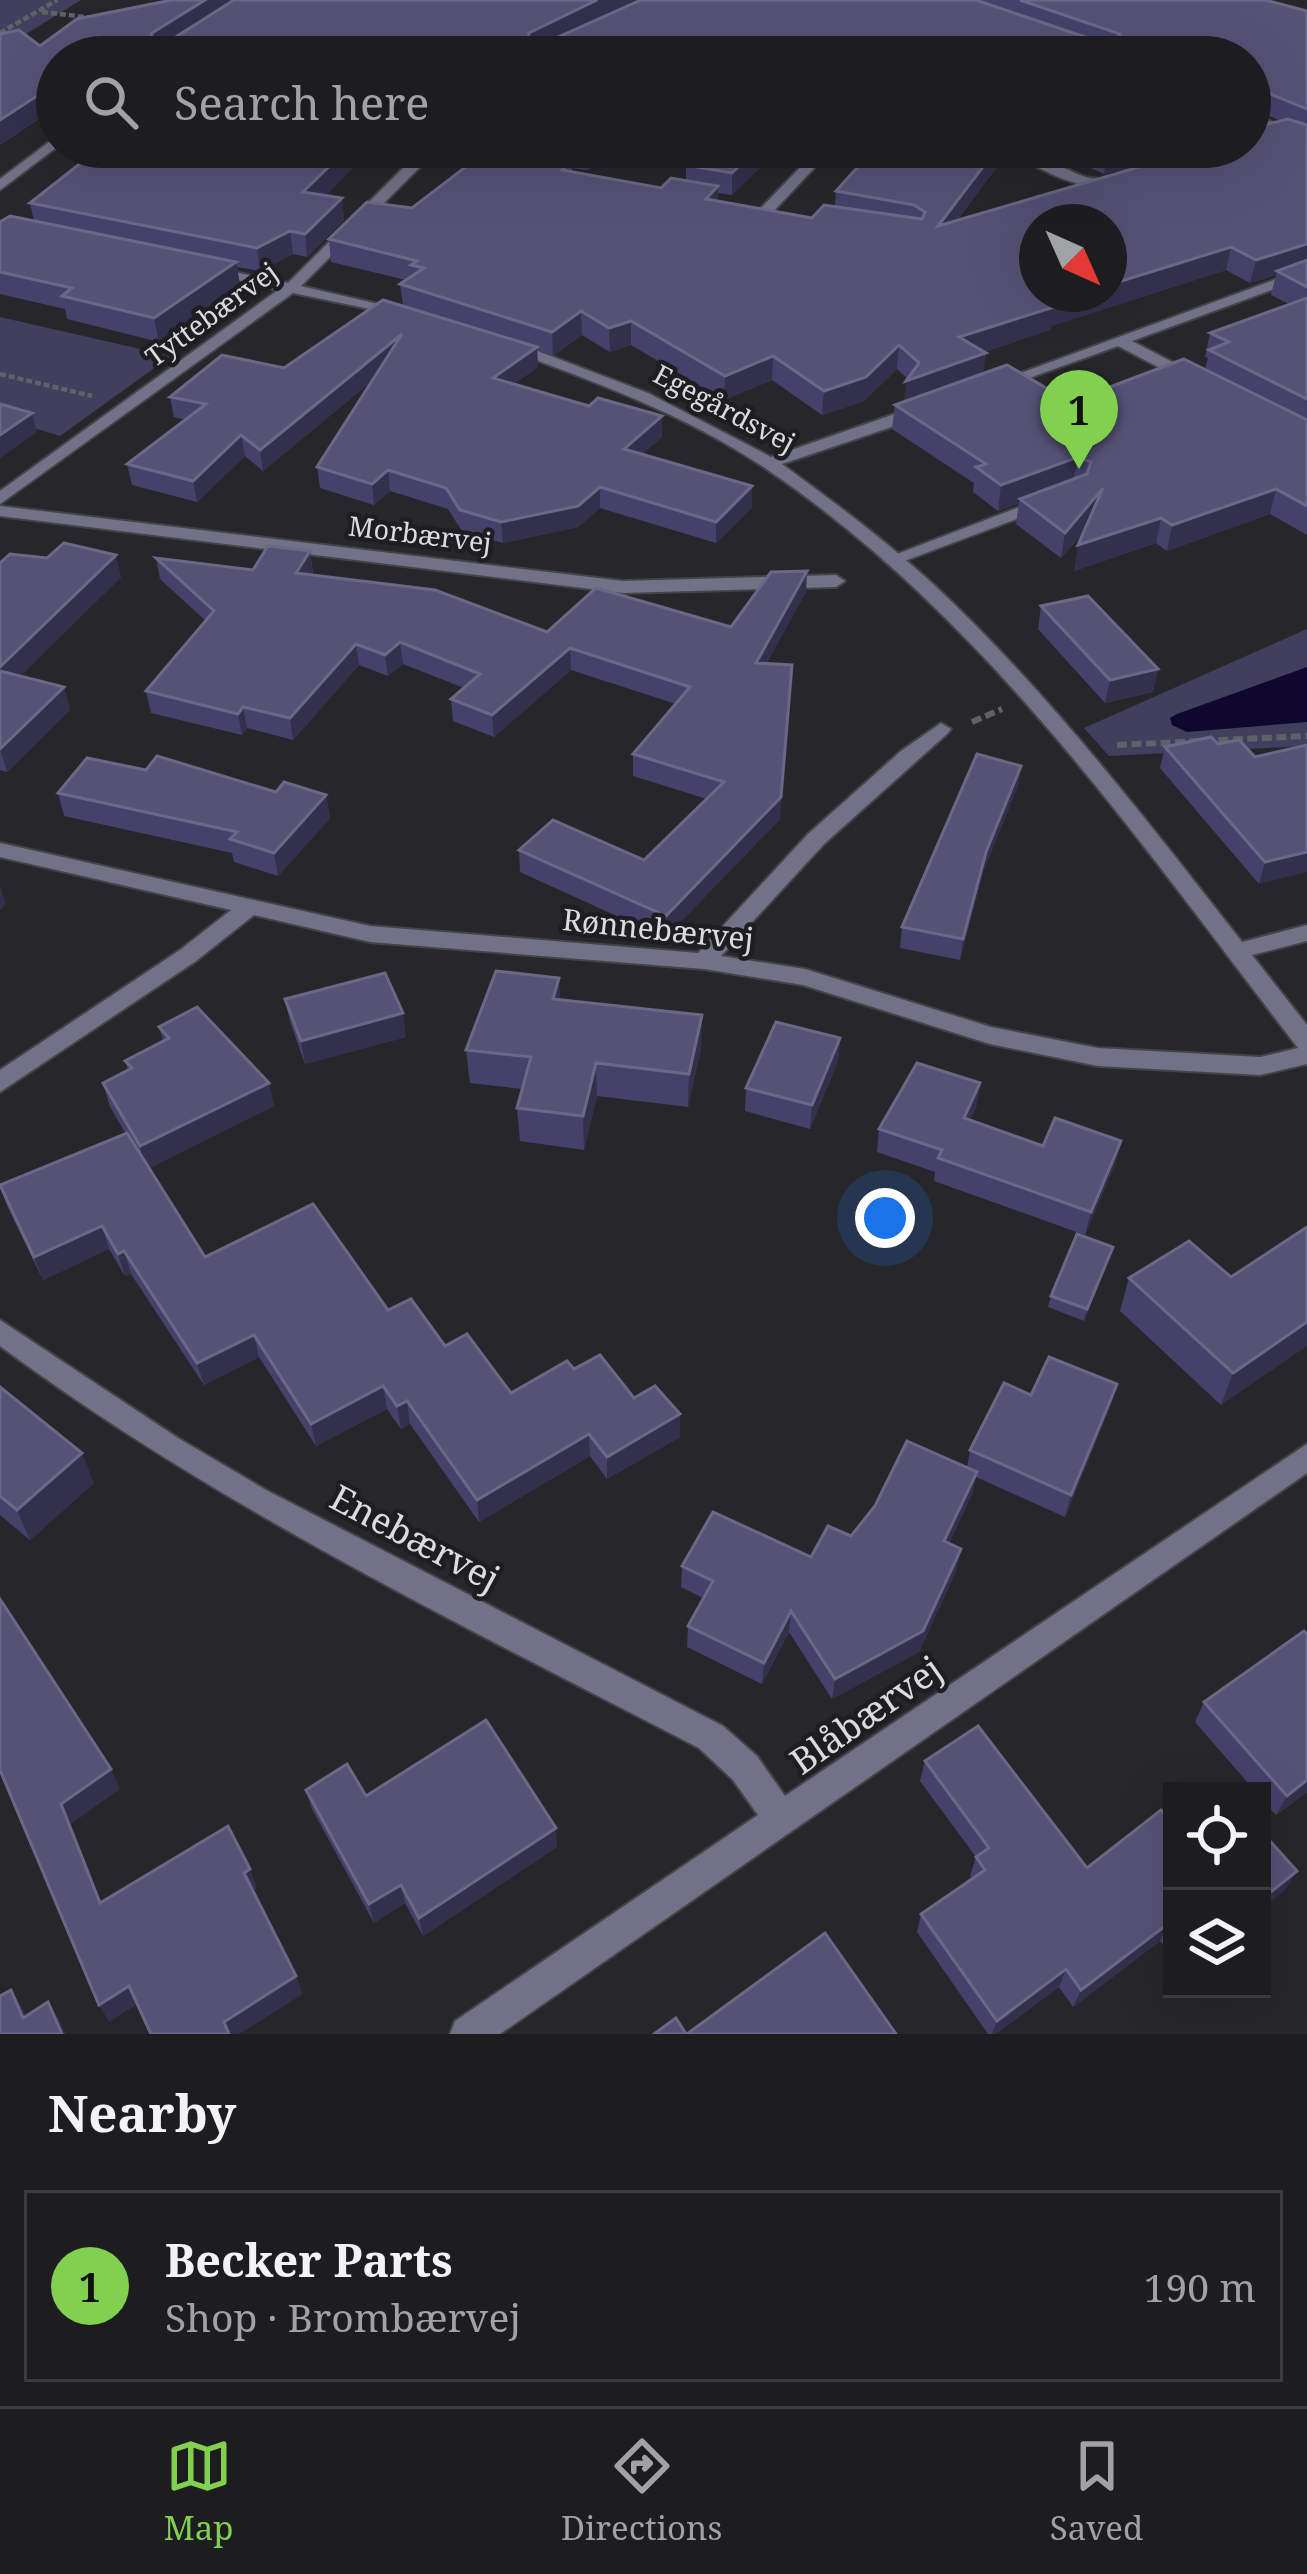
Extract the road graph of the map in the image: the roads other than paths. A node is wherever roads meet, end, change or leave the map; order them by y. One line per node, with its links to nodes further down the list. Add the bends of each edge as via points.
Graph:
1 (1271, 126): 2 (street)
2 (1284, 131): 3 (street); 4 (street)
3 (1271, 135)
4 (1307, 141)
5 (36, 157): 12 (street)
6 (411, 168): 18 (street, Tyttebærvej)
7 (532, 168): 10 (street)
8 (807, 168): 14 (street)
9 (1055, 168): 11 (street, via 1087,184)
10 (542, 170)
11 (1130, 179)
12 (0, 185)
13 (743, 206): 14 (street)
14 (766, 211): 15 (street)
15 (787, 214)
16 (183, 264): 18 (street)
17 (1307, 272): 21 (street)
18 (293, 286): 19 (street); 27 (street, Tyttebærvej)
19 (429, 321)
20 (496, 340): 25 (street, Egegårdsvej, via 605,380)
21 (1122, 342): 22 (street); 23 (street)
22 (1204, 385)
23 (968, 395)
24 (946, 403): 25 (street)
25 (769, 463): 29 (street, Egegårdsvej)
26 (1075, 491): 29 (street)
27 (0, 499)
28 (0, 511): 30 (street, Morbærvej, via 623,586)
29 (893, 559): 35 (street, Egegårdsvej, via 1032,697)
30 (836, 581)
31 (941, 729): 36 (street, via 870,786)
32 (0, 850): 33 (street, Rønnebærvej)
33 (247, 909): 36 (street, Rønnebærvej, via 370,934); 39 (street, via 204,948 58,1035)
34 (1307, 933): 35 (street)
35 (1235, 952): 37 (street, Egegårdsvej)
36 (704, 961): 38 (street, Rønnebærvej, via 805,977 990,1035 1098,1057 1260,1066)
37 (1307, 1042)
38 (1307, 1055)
39 (0, 1083)
40 (0, 1331): 42 (street, Enebærvej, via 183,1460 711,1737 746,1768)
41 (1307, 1457): 42 (street, Blåbærvej)
42 (782, 1821): 43 (street, Blåbærvej)
43 (468, 2034)

